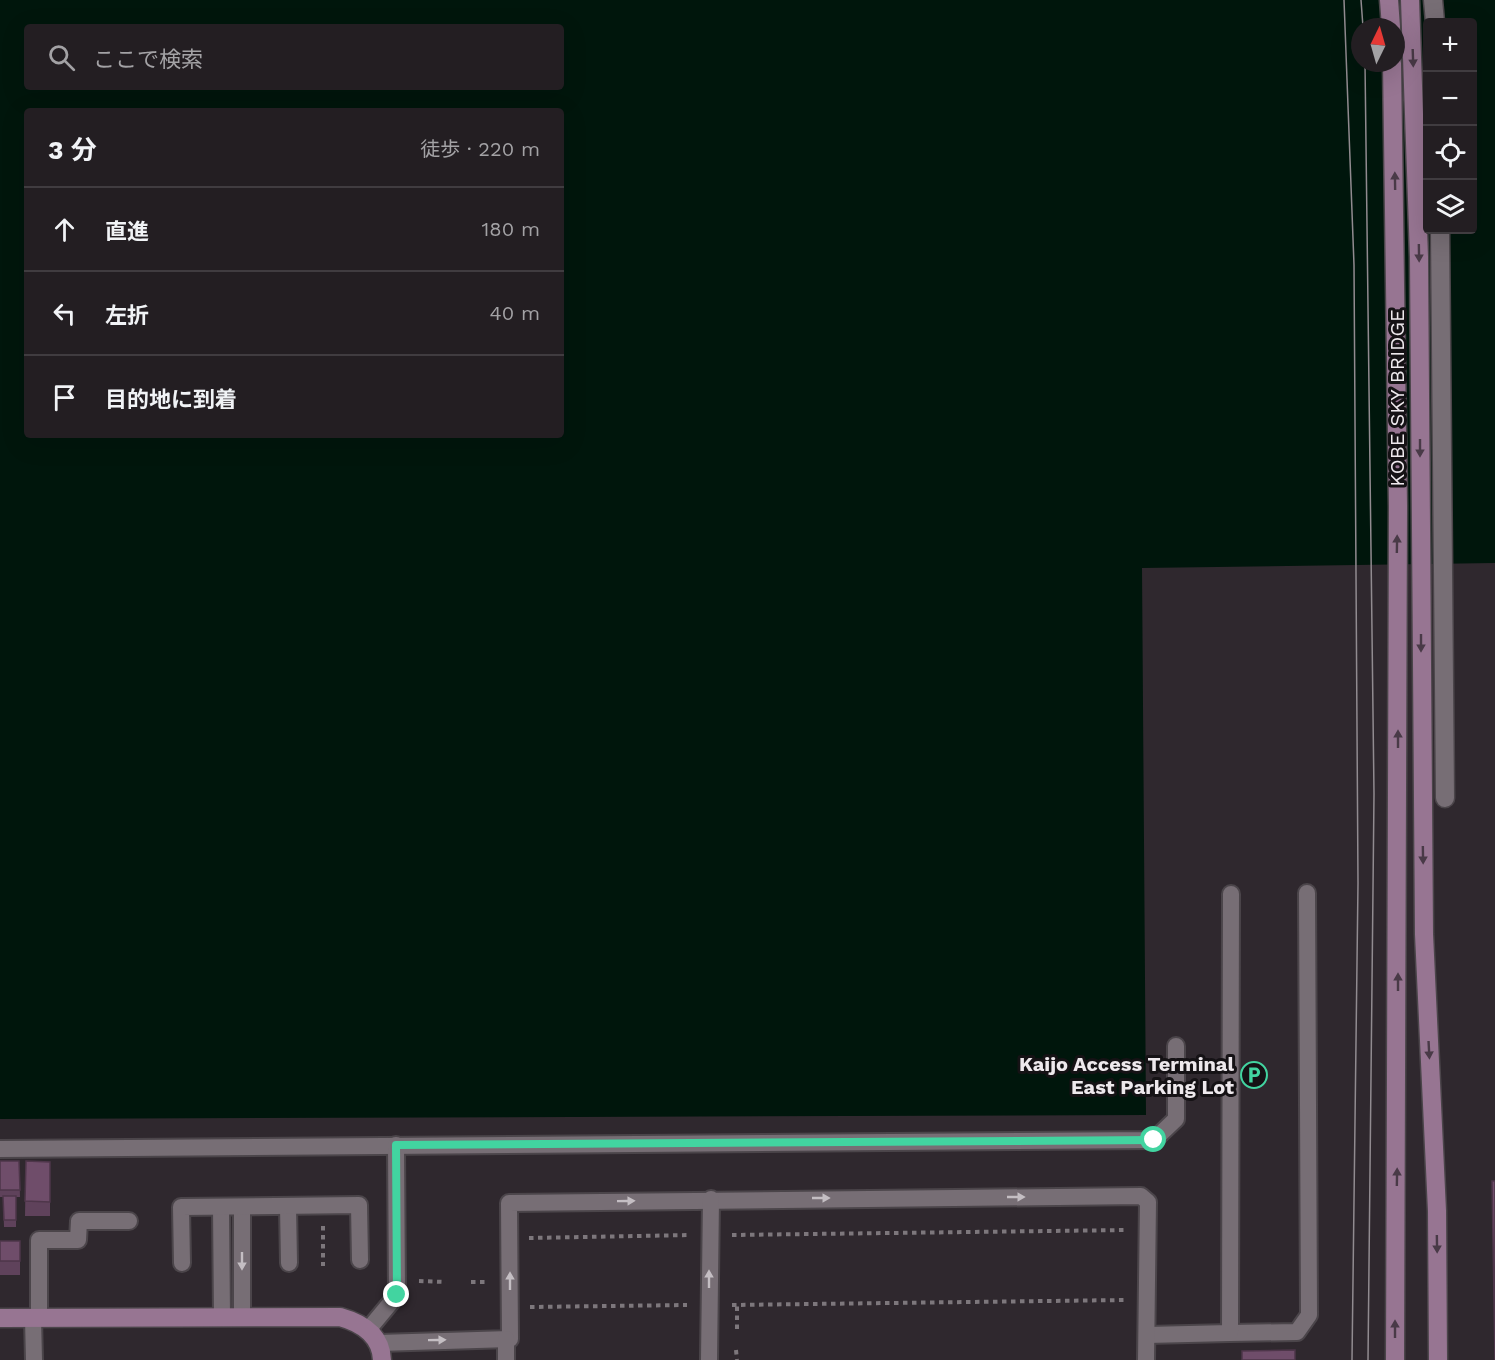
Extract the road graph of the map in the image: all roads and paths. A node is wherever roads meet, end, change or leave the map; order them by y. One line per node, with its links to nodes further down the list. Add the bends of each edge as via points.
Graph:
1 (1389, 0): 4 (street)
2 (1410, 0): 53 (street, KOBE SKY BRIDGE, one-way to 53, via 1419,257 1424,934 1437,1211)
3 (1433, 0): 5 (street)
4 (1390, 18)
5 (1435, 18)
6 (1392, 72): 52 (street, KOBE SKY BRIDGE, one-way to 6, via 1398,797)
7 (1440, 234): 8 (street)
8 (1445, 798)
9 (1307, 893): 42 (lane, via 1309,1315 1297,1332)
10 (1232, 894): 42 (lane)
11 (1176, 1046): 12 (lane, via 1176,1119 1154,1140)
12 (396, 1145): 13 (lane); 45 (lane, via 397,1295)
13 (0, 1149)
14 (711, 1199): 43 (lane, one-way to 43, via 1141,1196 1148,1202); 44 (lane, one-way to 14, via 510,1339 509,1203); 49 (lane, one-way to 14)
15 (242, 1206): 16 (lane); 17 (lane); 38 (lane, one-way to 38)
16 (288, 1206): 24 (lane, via 359,1205); 26 (lane)
17 (221, 1207): 25 (lane, via 181,1207); 37 (lane)
18 (323, 1220): 27 (path)
19 (129, 1221): 40 (lane, via 79,1221 78,1240 39,1240)
20 (1139, 1230): 22 (path)
21 (697, 1235): 23 (path)
22 (723, 1235)
23 (528, 1238)
24 (360, 1260)
25 (182, 1263)
26 (289, 1263)
27 (323, 1266)
28 (419, 1281): 29 (path)
29 (446, 1282)
30 (471, 1282): 31 (path)
31 (495, 1282)
32 (1134, 1300): 35 (path)
33 (687, 1305): 36 (path)
34 (731, 1305): 35 (path)
35 (737, 1305): 41 (path)
36 (529, 1306)
37 (222, 1316): 38 (street); 40 (street)
38 (242, 1316): 45 (street, via 340,1317)
39 (0, 1318): 40 (street)
40 (36, 1318): 47 (lane)
41 (737, 1329)
42 (1230, 1333): 43 (lane)
43 (1147, 1335): 51 (lane)
44 (506, 1339): 45 (lane, one-way to 44); 48 (lane)
45 (376, 1344)
46 (736, 1350): 50 (path)
47 (34, 1360)
48 (506, 1360)
49 (709, 1360)
50 (736, 1360)
51 (1146, 1360)
52 (1395, 1360)
53 (1438, 1360)

